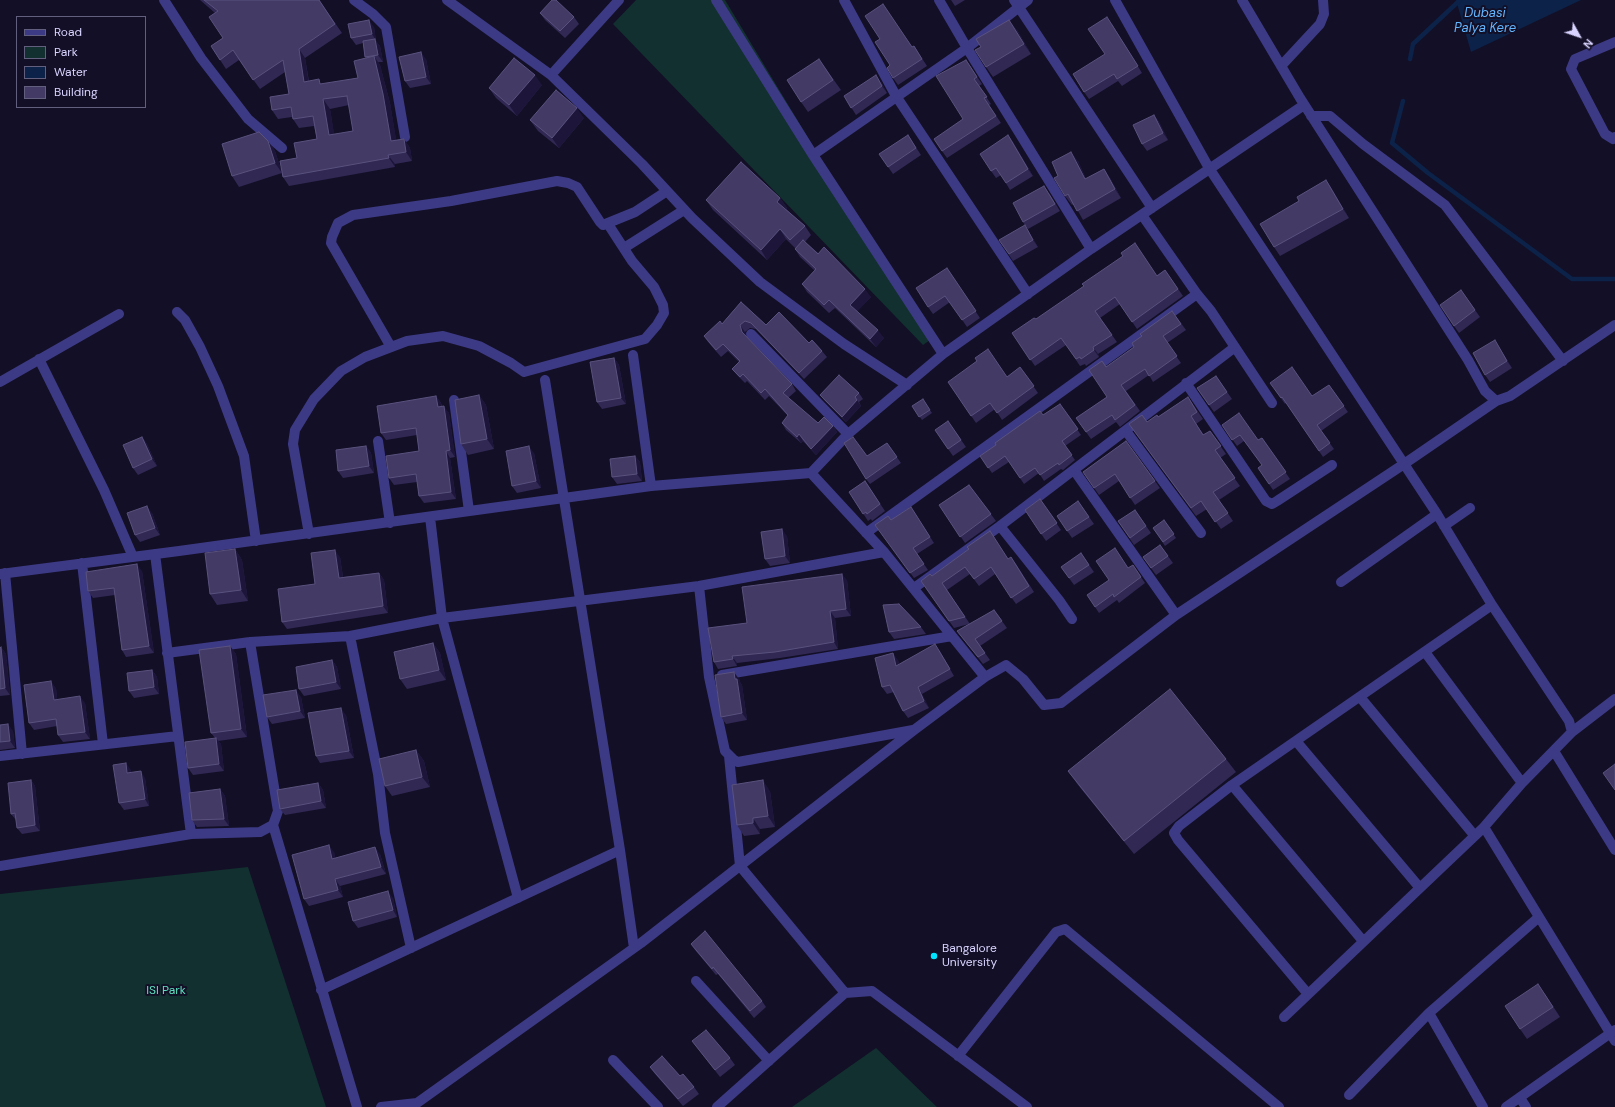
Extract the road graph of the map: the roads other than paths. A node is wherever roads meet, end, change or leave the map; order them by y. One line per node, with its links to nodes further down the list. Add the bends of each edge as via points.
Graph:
1 (164, 0): 22 (street, via 201,58 248,119)
2 (354, 0): 20 (street, via 386,27)
3 (447, 0): 16 (street)
4 (619, 0): 16 (street)
5 (716, 0): 23 (street)
6 (844, 0): 17 (street)
7 (939, 0): 14 (street)
8 (1028, 0): 12 (street)
9 (1115, 0): 24 (street)
10 (1242, 0): 15 (street)
11 (1323, 0): 15 (street, via 1324,14 1320,24)
12 (1016, 4): 14 (street); 26 (street)
13 (1615, 42): 21 (street, via 1575,59 1571,69 1605,134 1612,139)
14 (967, 48): 17 (street); 31 (street)
15 (1281, 66): 18 (street)
16 (551, 75): 25 (street)
17 (896, 96): 23 (street); 32 (street)
18 (1304, 105): 19 (street); 24 (street)
19 (1311, 116): 43 (street, via 1330,116 1362,144 1446,205); 49 (street, via 1486,391)
20 (405, 137)
21 (1615, 137)
22 (282, 148)
23 (813, 155): 40 (street)
24 (1209, 168): 26 (street); 54 (street)
25 (667, 192): 27 (street); 29 (street, via 635,212)
26 (1152, 208): 28 (street)
27 (684, 210): 30 (street); 47 (street, via 760,282 844,344)
28 (1142, 215): 31 (street); 33 (street)
29 (608, 224): 30 (street); 38 (street, via 603,225 600,222 577,187 557,181 451,201 352,215 338,223 331,243)
30 (624, 248): 38 (street, via 654,287 664,313 645,339 524,372 511,362 479,346 443,336 407,341)
31 (1091, 249): 32 (street)
32 (1028, 294): 40 (street)
33 (1196, 294): 39 (street, via 1211,310); 67 (street)
34 (177, 312): 70 (street, via 185,320 218,386 244,456)
35 (119, 314): 42 (street)
36 (1615, 325): 43 (street)
37 (751, 334): 52 (street)
38 (391, 347): 69 (street, via 365,356 341,371 314,398 295,430 293,444)
39 (1235, 347): 46 (street); 50 (street)
40 (943, 354): 47 (street)
41 (633, 356): 58 (street)
42 (39, 359): 45 (street); 73 (street, via 104,490)
43 (1563, 361): 49 (street, via 1510,396)
44 (545, 380): 59 (street)
45 (0, 382)
46 (1186, 383): 51 (street); 55 (street, via 1266,502 1278,502)
47 (907, 384): 52 (street)
48 (454, 400): 61 (street)
49 (1496, 401): 54 (street)
50 (1272, 403)
51 (1126, 430): 56 (street); 68 (street)
52 (848, 434): 57 (street)
53 (378, 441): 64 (street)
54 (1404, 464): 62 (street); 81 (street)
55 (1332, 465)
56 (1074, 470): 65 (street); 81 (street)
57 (811, 473): 58 (street); 67 (street)
58 (651, 486): 59 (street)
59 (565, 498): 61 (street); 79 (street)
60 (1470, 508): 66 (street)
61 (469, 511): 63 (street)
62 (1437, 514): 66 (street); 76 (street)
63 (430, 517): 64 (street); 82 (street)
64 (390, 523): 69 (street)
65 (1000, 526): 78 (street); 83 (street)
66 (1444, 526): 80 (street)
67 (866, 533): 71 (street)
68 (1201, 533)
69 (309, 534): 70 (street)
70 (256, 541): 72 (street)
71 (884, 552): 77 (street); 78 (street)
72 (155, 554): 73 (street); 88 (street)
73 (133, 557): 74 (street)
74 (82, 563): 75 (street); 97 (street)
75 (2, 573): 99 (street)
76 (1341, 582)
77 (699, 586): 79 (street); 89 (street)
78 (914, 588): 85 (street)
79 (580, 601): 82 (street); 108 (street)
80 (1492, 605): 87 (street); 94 (street, via 1569,721)
81 (1176, 615): 90 (street, via 1061,703 1044,705 1006,665)
82 (442, 618): 84 (street); 113 (street)
83 (1072, 620)
84 (350, 636): 86 (street); 116 (street, via 378,774 385,833)
85 (952, 636): 89 (street); 90 (street)
86 (250, 642): 88 (street); 104 (street, via 278,811)
87 (1425, 652): 91 (street); 102 (street)
88 (166, 653): 95 (street)
89 (709, 677): 101 (street, via 725,750)
90 (985, 677): 93 (street)
91 (1360, 697): 96 (street); 107 (street)
92 (1615, 699): 94 (street)
93 (914, 730): 101 (street, via 738,762); 111 (street)
94 (1572, 732): 98 (street)
95 (178, 736): 97 (street); 106 (street)
96 (1296, 741): 103 (street); 112 (street)
97 (103, 744): 99 (street)
98 (1554, 751): 102 (street); 109 (street)
99 (22, 754): 100 (street)
100 (0, 756)
101 (729, 756): 111 (street)
102 (1522, 783): 105 (street)
103 (1232, 785): 115 (street); 121 (street, via 1179,826 1174,833)
104 (272, 825): 106 (street, via 260,832); 119 (street)
105 (1484, 827): 107 (street); 114 (street)
106 (191, 834): 110 (street)
107 (1474, 834): 112 (street)
108 (620, 850): 113 (street); 117 (street)
109 (1615, 850)
110 (0, 866)
111 (740, 866): 117 (street); 120 (street)
112 (1420, 888): 115 (street)
113 (518, 898): 116 (street)
114 (1539, 917): 122 (street); 124 (street)
115 (1363, 941): 121 (street)
116 (411, 948): 119 (street)
117 (634, 948): 131 (street, via 417,1102)
118 (696, 981): 127 (street)
119 (321, 990): 130 (street)
120 (846, 993): 125 (street, via 872,991); 127 (street)
121 (1308, 994): 123 (street)
122 (1429, 1013): 128 (street); 136 (street)
123 (1284, 1018)
124 (1614, 1035): 129 (street)
125 (958, 1056): 134 (street); 135 (street, via 1056,932 1065,929)
126 (613, 1060): 132 (street)
127 (769, 1061): 133 (street)
128 (1349, 1095)
129 (1520, 1098): 137 (street); 138 (street)
130 (357, 1107)
131 (381, 1107)
132 (658, 1107)
133 (717, 1107)
134 (1027, 1107)
135 (1279, 1107)
136 (1484, 1107)
137 (1506, 1107)
138 (1526, 1107)

